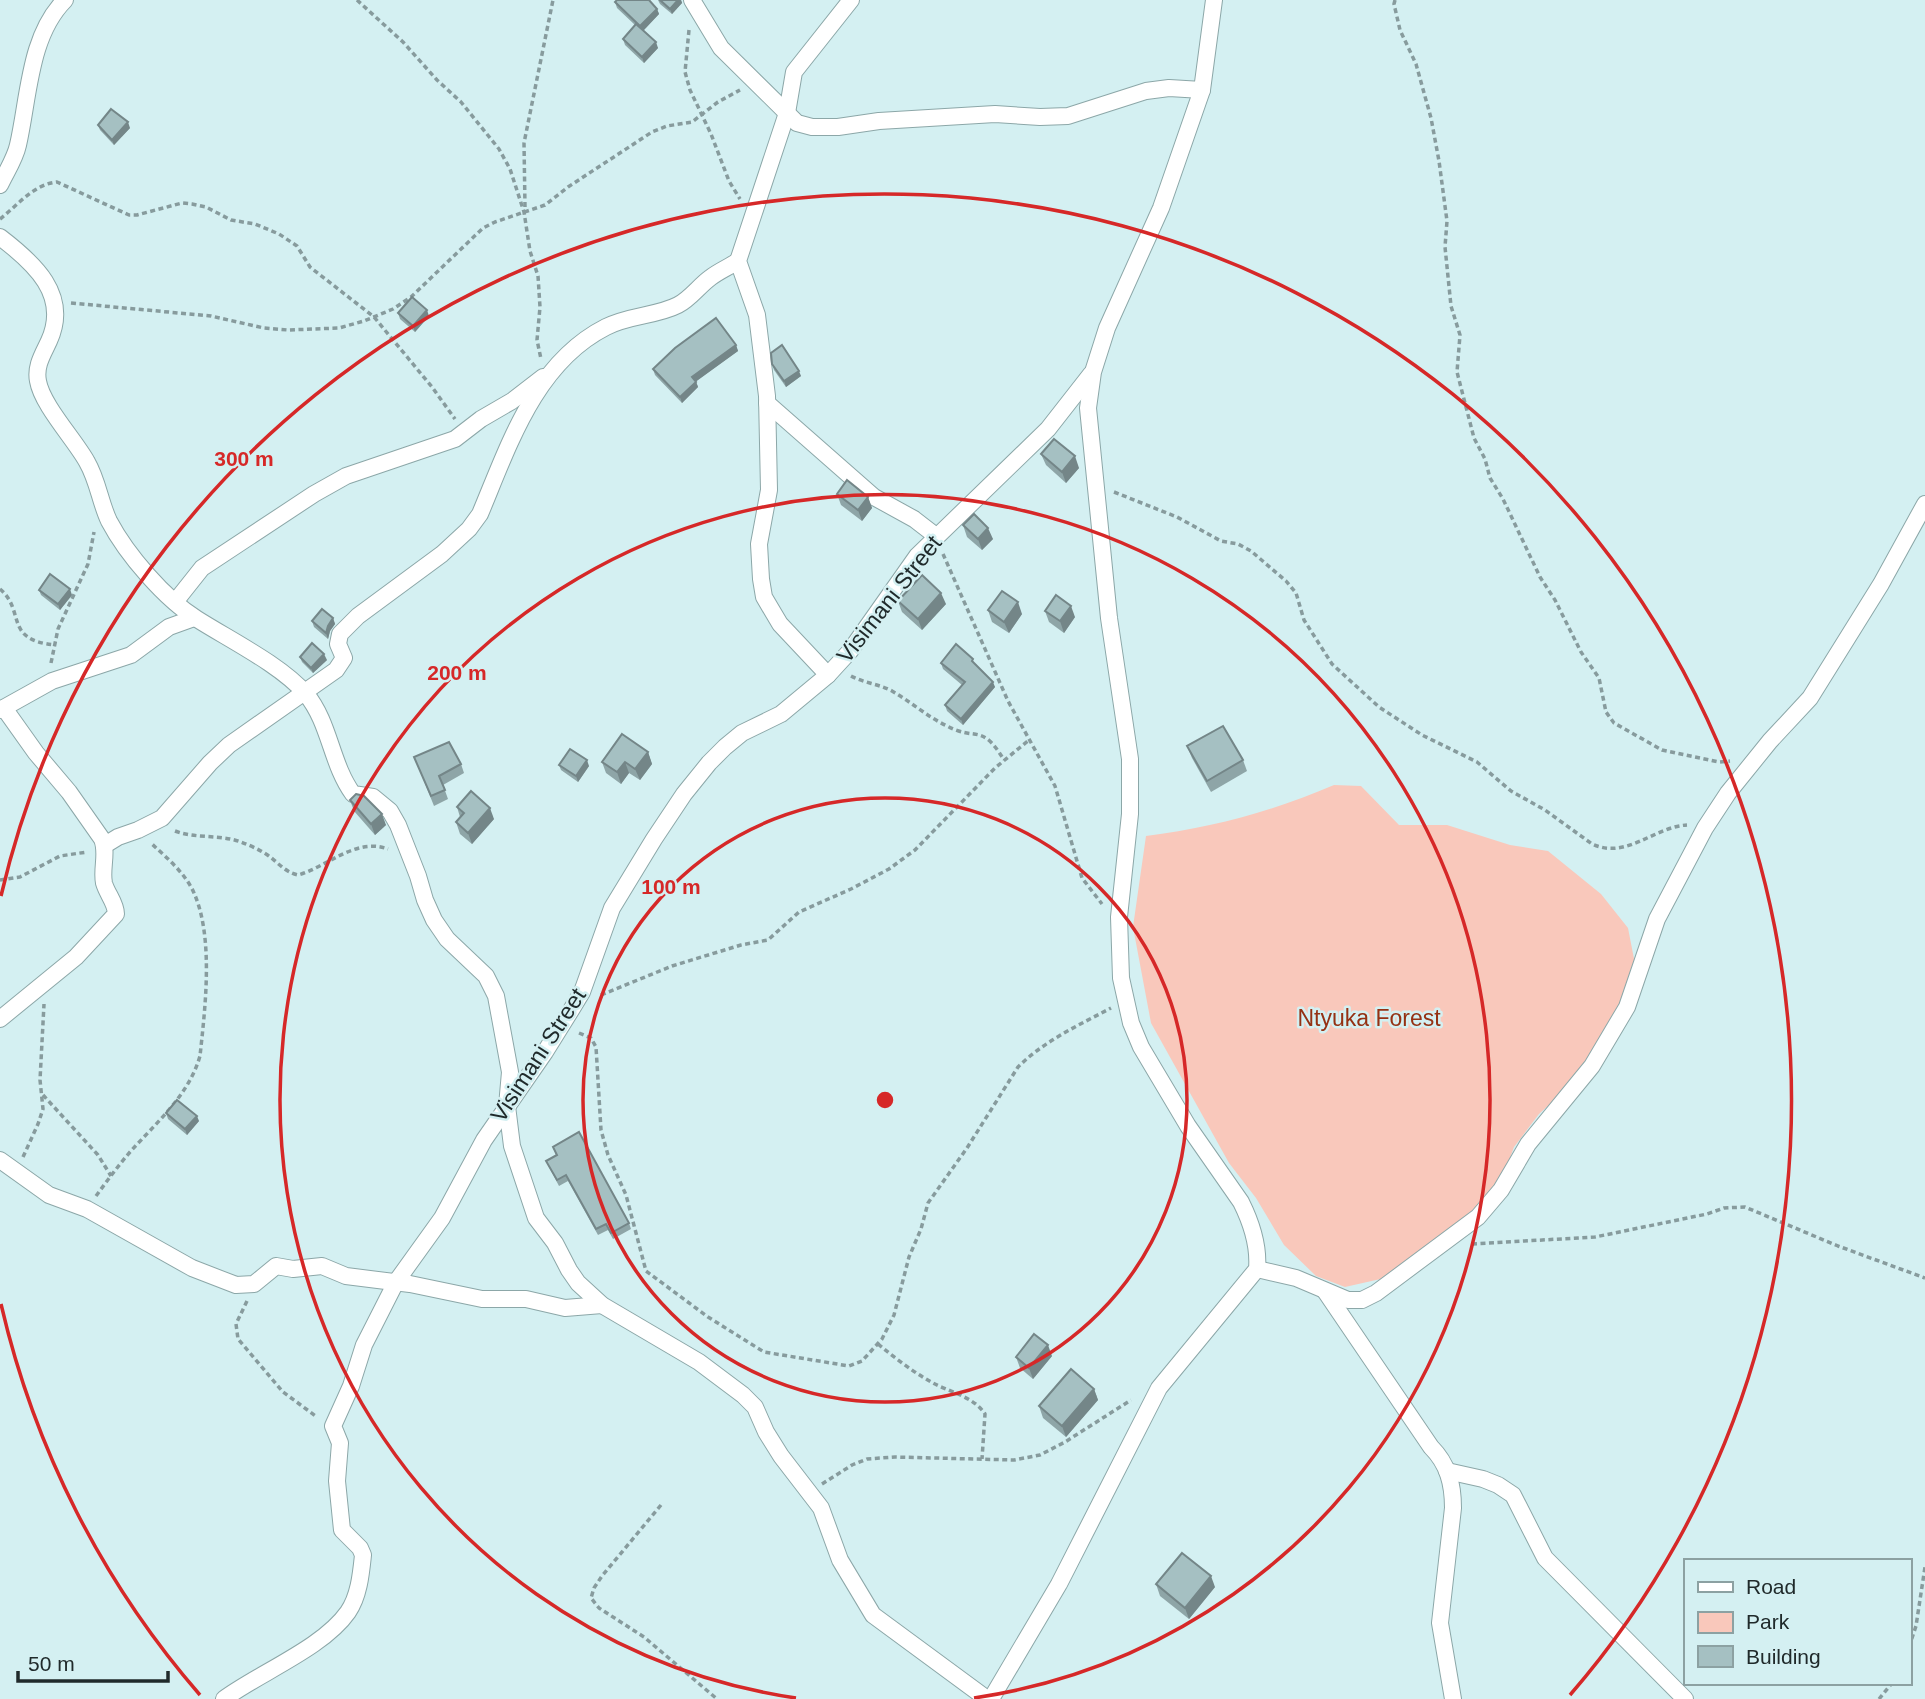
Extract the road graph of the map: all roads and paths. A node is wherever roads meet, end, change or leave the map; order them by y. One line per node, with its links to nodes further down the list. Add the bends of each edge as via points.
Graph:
1 (65, 0): 12 (street, via 45,25 18,145)
2 (357, 0): 13 (path, via 403,41 482,126 510,169)
3 (553, 0): 13 (path, via 524,143)
4 (851, 0): 10 (street, via 797,66)
5 (1214, 0): 9 (street)
6 (1395, 0): 37 (path, via 1400,30 1428,107 1439,161 1451,306 1460,335 1457,372 1490,478 1599,678 1606,712 1614,723 1662,750 1719,762)
7 (696, 7): 8 (street, via 721,48); 11 (path, via 688,30 685,72)
8 (758, 83): 10 (street); 11 (path, via 730,94)
9 (1202, 90): 10 (street, via 1146,91 1068,116 995,114 812,127 797,123); 20 (street, via 1161,208 1107,328)
10 (787, 113): 15 (street)
11 (702, 116): 13 (path, via 652,132 545,205); 15 (path, via 729,181)
12 (0, 185)
13 (524, 212): 19 (path, via 483,228 411,297); 21 (path, via 538,276 538,348)
14 (0, 219): 19 (path, via 45,183 57,182 129,215 182,203 206,207 231,220 279,234 297,246 310,267)
15 (752, 219): 17 (street)
16 (0, 237): 18 (street, via 36,269)
17 (738, 261): 21 (street, via 678,306 606,327); 22 (street, via 759,325)
18 (54, 302): 19 (path, via 211,316 288,330 339,328); 25 (street, via 57,315 38,365 38,381 88,462)
19 (374, 317): 23 (path)
20 (1093, 372): 24 (street, via 1088,408); 27 (street, Visimani Street, via 1040,437)
21 (548, 373): 23 (street); 34 (street, via 514,435 480,514 442,554 342,631 338,644 343,660 330,676)
22 (767, 403): 27 (street, via 874,497); 32 (street, via 769,490 760,544 764,597 780,624)
23 (465, 433): 29 (street, via 346,476 314,494 202,568)
24 (1097, 484): 40 (path, via 1251,551 1296,593 1304,620 1332,664 1379,707 1477,762 1511,791 1592,844 1623,849 1669,828); 45 (street, via 1109,618 1130,759 1129,825)
25 (102, 504): 29 (street, via 127,550); 31 (path, via 88,564)
26 (1925, 504): 37 (street, via 1811,698)
27 (936, 536): 32 (street, Visimani Street); 36 (path)
28 (0, 589): 31 (path, via 11,601 16,623 31,639)
29 (175, 602): 30 (street)
30 (194, 618): 33 (street, via 169,627 121,660); 34 (street, via 241,645)
31 (55, 645): 33 (path)
32 (832, 671): 38 (path, via 892,692 949,727 983,735); 48 (street, Visimani Street, via 781,714 742,733 709,762 684,794 612,908)
33 (39, 687): 35 (street)
34 (305, 693): 39 (street, via 229,745 170,811); 43 (street, via 319,715 346,785 354,794 373,797 390,811)
35 (2, 709): 42 (street, via 86,814)
36 (1029, 740): 38 (path); 45 (path, via 1055,786 1082,878 1093,896)
37 (1756, 759): 40 (street)
38 (1004, 760): 48 (path, via 903,860 799,912 768,940 672,967)
39 (153, 823): 41 (street); 43 (path, via 187,835 238,840 298,875 373,846)
40 (1705, 828): 62 (street, via 1657,919 1627,1007 1608,1041 1528,1144 1501,1190 1478,1217 1376,1293 1348,1300)
41 (138, 830): 42 (street); 55 (path, via 194,892 207,972 203,1024 200,1056 187,1085)
42 (105, 845): 44 (path, via 60,856 20,877); 46 (street, via 103,877 117,915)
43 (412, 861): 52 (street, via 435,920 447,939 486,976 496,996 510,1072)
44 (0, 880)
45 (1119, 917): 47 (street)
46 (44, 983): 49 (street); 51 (path)
47 (1126, 1000): 58 (street, via 1136,1035 1162,1085 1241,1202 1258,1256); 64 (path, via 1055,1038 1018,1067 928,1203 894,1315)
48 (573, 1007): 50 (street, Visimani Street)
49 (0, 1019)
50 (559, 1030): 52 (street, Visimani Street); 64 (path, via 592,1038 596,1047 601,1130 651,1276 764,1352 849,1366 862,1361)
51 (43, 1094): 54 (path, via 38,1125); 55 (path)
52 (507, 1106): 60 (street, Visimani Street, via 442,1219); 63 (street, via 512,1146 539,1223 578,1283)
53 (0, 1160): 54 (street)
54 (16, 1171): 56 (street, via 49,1195)
55 (111, 1176): 56 (path)
56 (87, 1209): 61 (street, via 192,1268 236,1285)
57 (1472, 1245): 59 (path, via 1595,1237 1734,1206)
58 (1257, 1269): 62 (street); 65 (street)
59 (1925, 1278)
60 (396, 1282): 61 (street, via 346,1276 316,1265 276,1266); 63 (street, via 482,1299 526,1299 565,1308); 66 (street, Visimani Street, via 364,1345)
61 (254, 1284): 66 (path, via 236,1324 237,1339 283,1392)
62 (1324, 1289): 68 (street)
63 (601, 1305): 69 (street, via 699,1362 743,1395)
64 (878, 1344): 67 (path, via 931,1382 981,1409 985,1414)
65 (1159, 1388): 67 (path, via 1040,1455); 76 (street, via 1059,1584)
66 (333, 1429): 74 (street, via 340,1443 342,1530 363,1555 354,1601 324,1636)
67 (982, 1459): 69 (path, via 867,1459)
68 (1447, 1471): 77 (street, via 1453,1508 1440,1623); 78 (street, via 1483,1479 1513,1495 1545,1558)
69 (809, 1492): 76 (street, via 821,1508 843,1566 873,1615)
70 (661, 1505): 75 (path, via 602,1576 591,1598)
71 (1925, 1567): 72 (path)
72 (1911, 1641)
73 (1890, 1685): 79 (path)
74 (224, 1699)
75 (717, 1699)
76 (989, 1699)
77 (1453, 1699)
78 (1685, 1699)
79 (1879, 1699)

